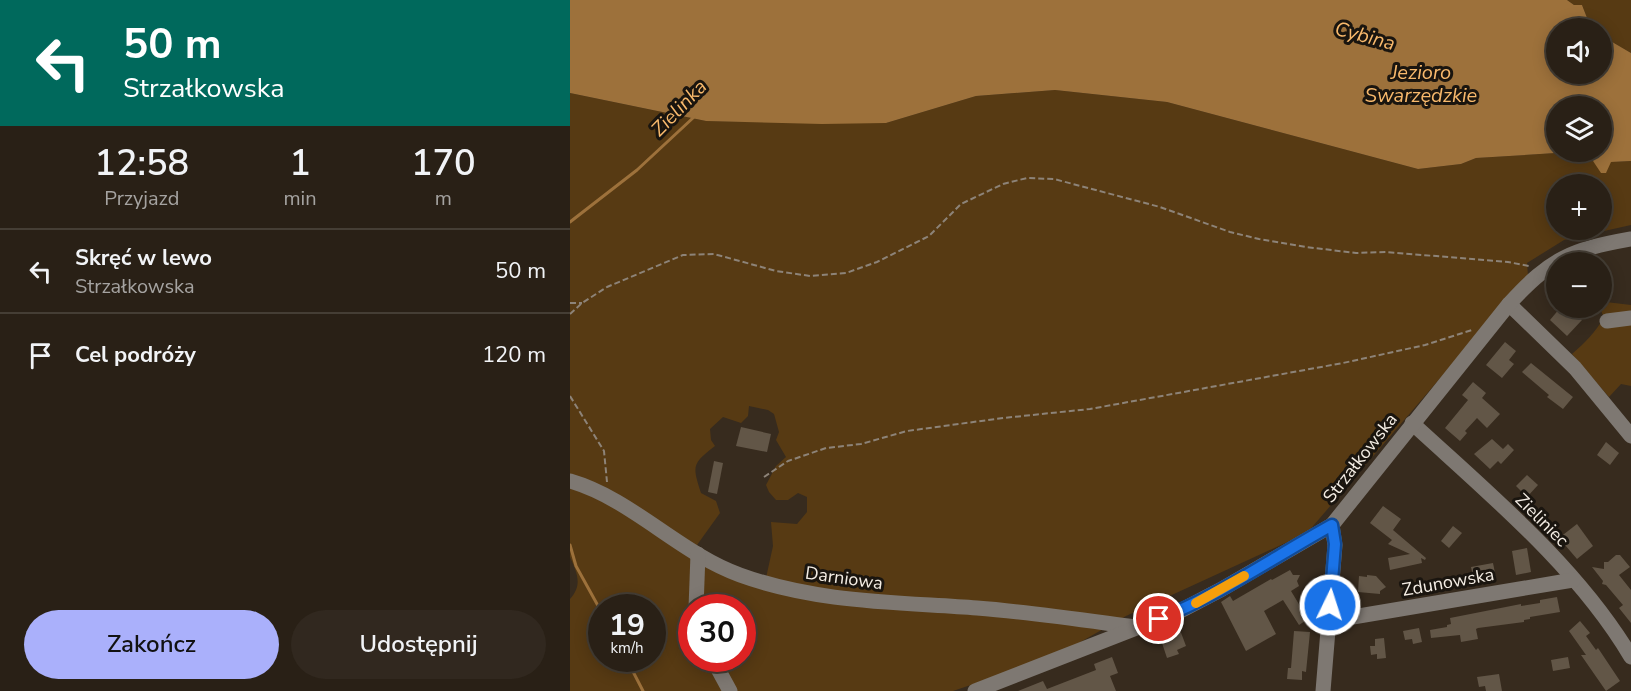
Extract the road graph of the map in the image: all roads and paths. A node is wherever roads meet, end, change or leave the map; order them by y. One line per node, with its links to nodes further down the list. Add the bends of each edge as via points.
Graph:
1 (1631, 239): 5 (street, Strzałkowska, via 1561,258)
2 (1529, 266): 4 (path, via 1386,252 1356,253 1259,239 1054,179 1027,178 961,204 929,236 846,273 810,276 714,254 683,255 607,287)
3 (570, 303): 4 (path)
4 (582, 303): 6 (path)
5 (1509, 304): 9 (street, Strzałkowska); 12 (street, via 1575,368)
6 (570, 314)
7 (1631, 318): 8 (street)
8 (1607, 321)
9 (1489, 329): 11 (street, Strzałkowska); 13 (path, via 1481,327 1425,345 1343,363 1090,409 907,431 861,444 826,448 788,461)
10 (570, 396): 15 (path, via 604,451)
11 (1412, 423): 16 (street, Strzałkowska); 18 (street, Zieliniec, via 1541,543)
12 (1631, 436)
13 (764, 477)
14 (570, 481): 15 (street, Darniowa)
15 (609, 498): 17 (street, Darniowa)
16 (1332, 525): 20 (street, via 1335,544); 21 (street, Strzałkowska, via 1222,589)
17 (698, 554): 19 (street); 21 (street, Darniowa, via 740,575 834,598 999,610)
18 (1573, 580): 20 (street, Zdunowska); 22 (street, Zieliniec)
19 (697, 594)
20 (1329, 621): 26 (street)
21 (1137, 628): 25 (street, Strzałkowska)
22 (1631, 657)
23 (719, 672): 24 (street)
24 (729, 691)
25 (975, 691)
26 (1323, 691)

